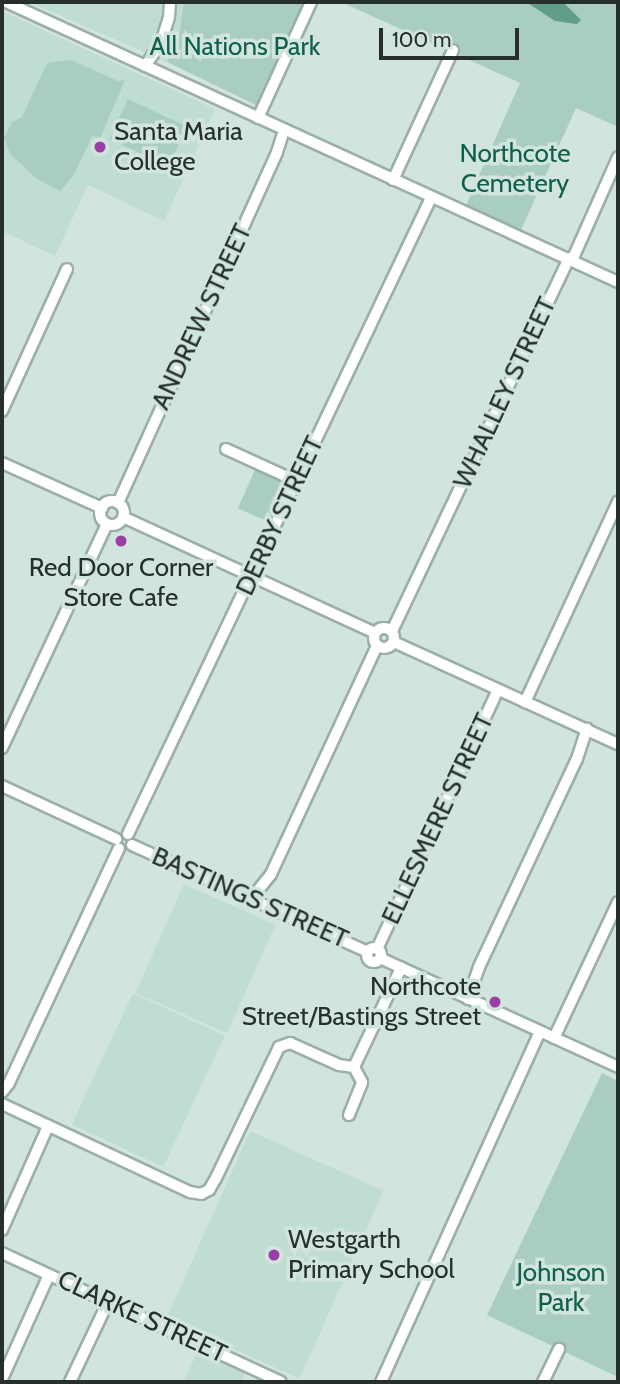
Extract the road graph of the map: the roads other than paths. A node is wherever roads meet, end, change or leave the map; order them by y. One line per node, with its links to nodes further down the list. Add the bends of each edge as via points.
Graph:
1 (6, 2): 5 (street)
2 (170, 2): 5 (street, via 160,43)
3 (311, 2): 6 (street)
4 (453, 50): 9 (street)
5 (145, 66): 6 (street)
6 (258, 118): 7 (street)
7 (284, 131): 9 (street); 19 (street, ANDREW STREET)
8 (618, 157): 11 (street, WHALLEY STREET, via 574,256)
9 (393, 180): 10 (street)
10 (431, 198): 11 (street); 17 (street, DERBY STREET)
11 (568, 260): 13 (street); 25 (street, WHALLEY STREET)
12 (67, 269): 14 (street)
13 (618, 282)
14 (2, 411)
15 (226, 449): 17 (street)
16 (2, 463): 20 (street)
17 (296, 481): 23 (street, DERBY STREET)
18 (618, 502): 28 (street)
19 (118, 503): 20 (street, via 108,502); 21 (street)
20 (102, 508): 22 (street, via 101,518)
21 (123, 517): 22 (street, via 114,525); 23 (street)
22 (107, 524): 31 (street)
23 (250, 577): 24 (street); 33 (street, DERBY STREET)
24 (375, 633): 25 (street, via 384,628); 26 (street)
25 (393, 637): 26 (street, via 388,648); 27 (street)
26 (377, 646): 35 (street)
27 (498, 690): 28 (street); 39 (street, ELLESMERE STREET)
28 (525, 702): 29 (street)
29 (587, 729): 30 (street); 41 (street, via 578,759)
30 (618, 744)
31 (2, 748)
32 (2, 786): 34 (street)
33 (130, 840): 34 (street, via 126,850); 36 (street, BASTINGS STREET)
34 (117, 844): 46 (street)
35 (271, 874): 36 (street); 38 (street)
36 (251, 899): 38 (street, BASTINGS STREET)
37 (618, 902): 43 (street)
38 (264, 905): 39 (street, BASTINGS STREET)
39 (375, 953): 40 (street, BASTINGS STREET)
40 (401, 968): 41 (street, BASTINGS STREET); 44 (street)
41 (464, 997): 42 (street, BASTINGS STREET)
42 (540, 1032): 43 (street, BASTINGS STREET); 59 (street)
43 (554, 1038): 45 (street, BASTINGS STREET)
44 (354, 1067): 48 (street, via 362,1082); 49 (street, via 290,1043 279,1047 209,1190 196,1194)
45 (618, 1067)
46 (5, 1088): 47 (street)
47 (2, 1105): 49 (street)
48 (349, 1115)
49 (48, 1126): 50 (street)
50 (2, 1230)
51 (2, 1252): 52 (street, CLARKE STREET)
52 (49, 1275): 53 (street, CLARKE STREET); 56 (street)
53 (108, 1302): 55 (street, CLARKE STREET); 57 (street)
54 (559, 1349): 60 (street)
55 (256, 1377): 58 (street, CLARKE STREET)
56 (2, 1379)
57 (70, 1382)
58 (281, 1382)
59 (381, 1382)
60 (543, 1382)

